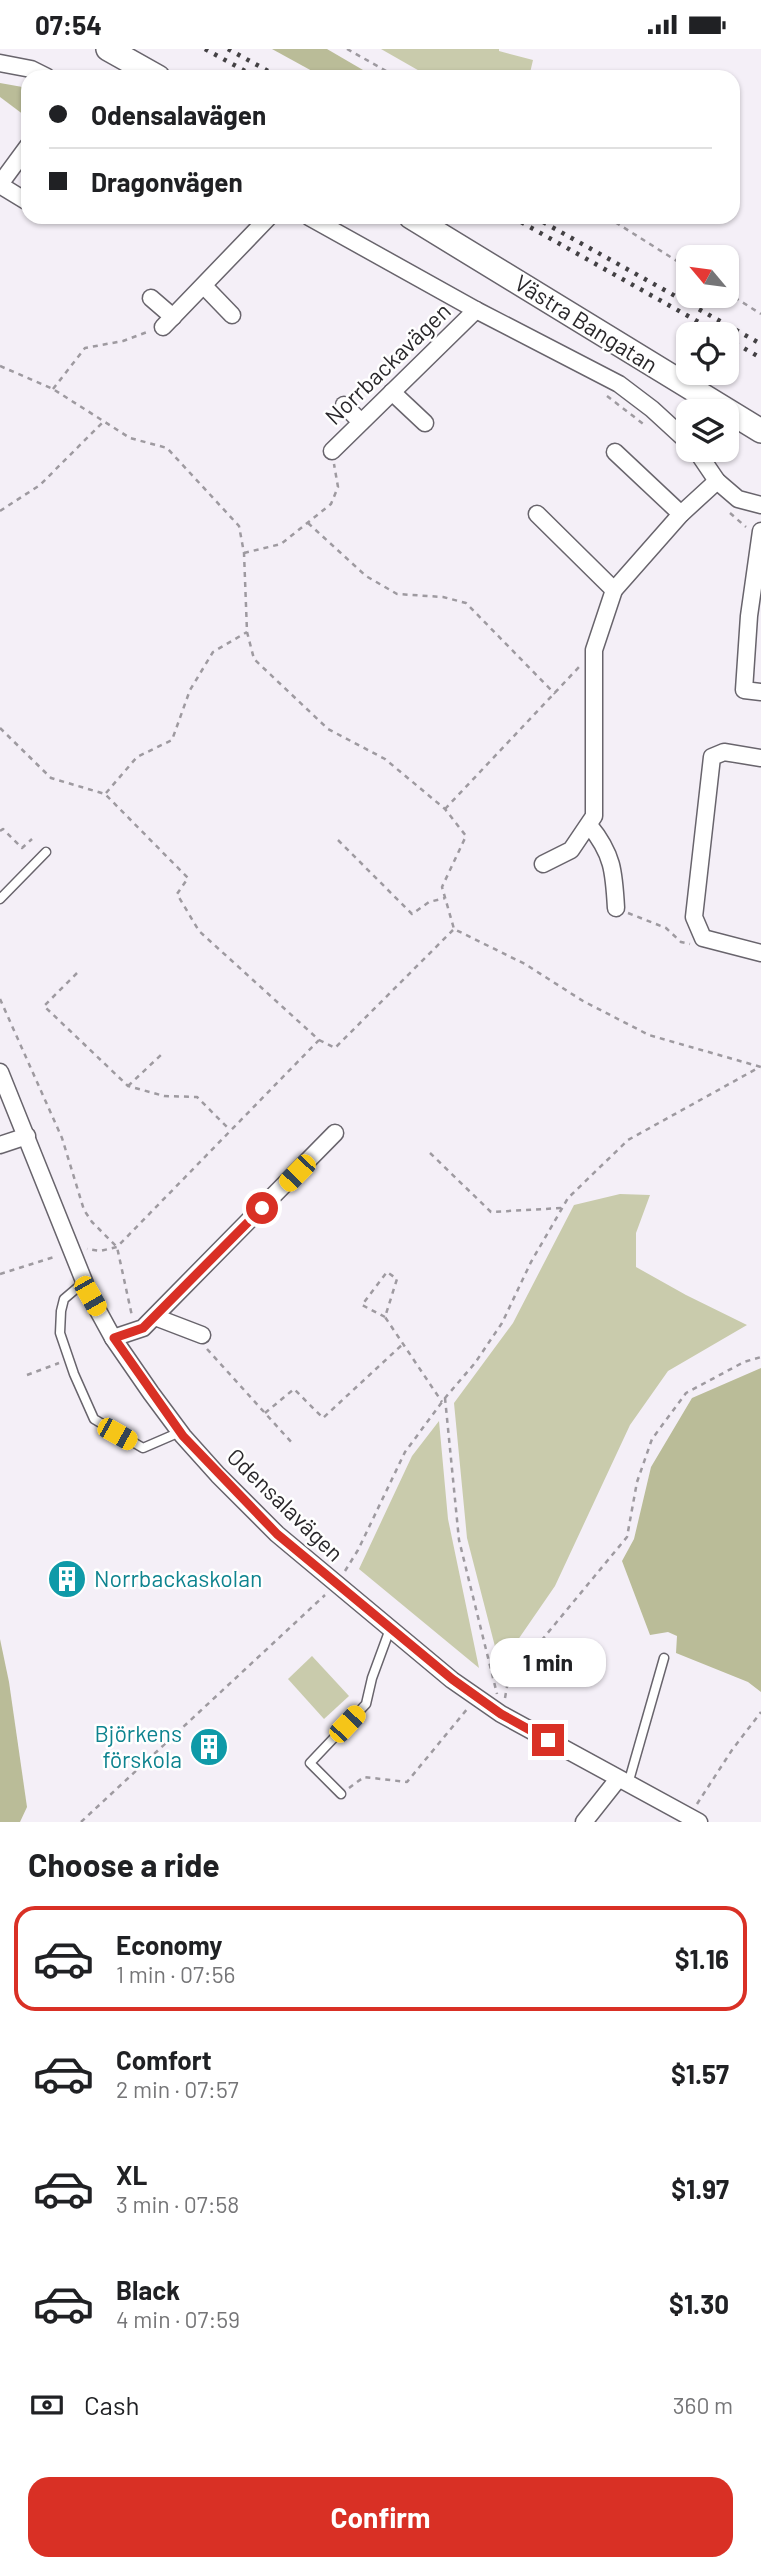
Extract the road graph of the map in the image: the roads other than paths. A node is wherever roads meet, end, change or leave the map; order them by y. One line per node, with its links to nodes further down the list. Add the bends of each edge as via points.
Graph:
1 (108, 49): 4 (street)
2 (0, 63): 3 (street)
3 (33, 70)
4 (146, 70)
5 (21, 156): 6 (street)
6 (0, 184): 7 (street)
7 (21, 198)
8 (262, 224): 11 (street)
9 (312, 224): 13 (street, Norrbackavägen)
10 (422, 224): 20 (street, Västra Bangatan)
11 (204, 286): 12 (street, via 168,322); 14 (street)
12 (152, 298)
13 (476, 310): 15 (street, Norrbackavägen); 19 (street, Norrbackavägen, via 619,384)
14 (232, 315)
15 (392, 392): 17 (street, Norrbackavägen); 18 (street)
16 (344, 405): 17 (street)
17 (361, 422): 21 (street, Norrbackavägen)
18 (425, 423)
19 (676, 431)
20 (761, 431)
21 (332, 451)
22 (615, 451): 27 (street)
23 (704, 462): 24 (street)
24 (717, 481): 25 (street, via 738,499); 27 (street)
25 (761, 505)
26 (537, 514): 29 (street)
27 (681, 514): 29 (street)
28 (761, 533): 30 (street, via 744,690)
29 (614, 590): 32 (street, via 594,650 594,815)
30 (761, 692)
31 (761, 758): 37 (street, via 724,752 712,757 694,917 703,938)
32 (589, 825): 34 (street, via 571,850); 36 (street, via 614,869)
33 (46, 852): 35 (lane)
34 (543, 863)
35 (0, 899)
36 (616, 908)
37 (761, 953)
38 (0, 1072): 40 (street, Odensalavägen)
39 (335, 1133): 43 (street)
40 (27, 1136): 41 (street); 42 (street, Odensalavägen)
41 (0, 1145)
42 (84, 1282): 45 (street, Odensalavägen); 46 (lane, via 64,1299 60,1333 94,1419 143,1448)
43 (155, 1317): 44 (street); 45 (street, via 143,1328)
44 (197, 1333)
45 (114, 1338): 46 (street, Odensalavägen)
46 (180, 1432): 47 (street, Odensalavägen, via 277,1534)
47 (390, 1629): 49 (street, Odensalavägen, via 501,1714); 50 (lane, via 366,1704 310,1763)
48 (664, 1658): 49 (lane)
49 (623, 1781): 51 (street, Odensalavägen); 52 (street)
50 (341, 1794)
51 (694, 1819)
52 (584, 1822)

